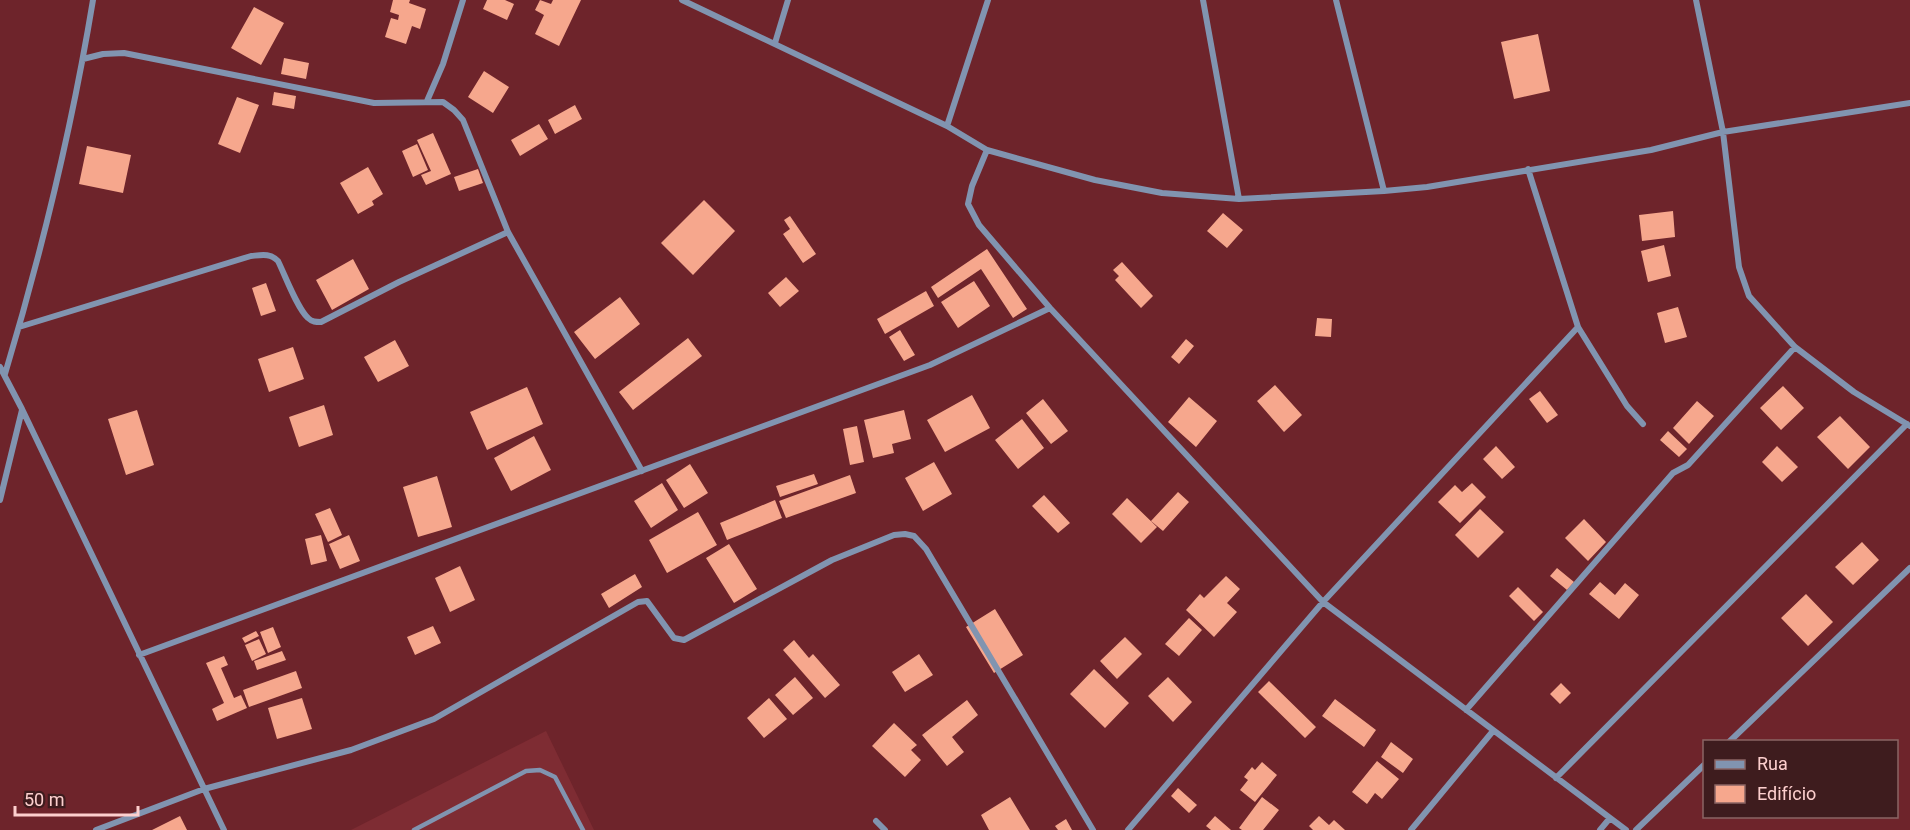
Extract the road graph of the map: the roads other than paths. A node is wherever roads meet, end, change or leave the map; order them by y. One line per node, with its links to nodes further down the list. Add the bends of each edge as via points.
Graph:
1 (93, 0): 10 (street)
2 (463, 0): 11 (street)
3 (682, 0): 9 (street)
4 (788, 0): 9 (street)
5 (988, 0): 13 (street)
6 (1203, 0): 18 (street)
7 (1336, 0): 17 (street)
8 (1696, 0): 14 (street)
9 (775, 43): 13 (street)
10 (83, 59): 11 (street, via 124,53 374,103); 21 (street, via 55,195)
11 (428, 101): 19 (street, via 443,102 463,120)
12 (1910, 103): 14 (street)
13 (947, 126): 15 (street)
14 (1723, 132): 16 (street, via 1651,150); 23 (street, via 1739,267 1749,296)
15 (987, 150): 18 (street, via 1095,180 1162,193); 20 (street, via 968,204 979,225)
16 (1528, 169): 17 (street); 22 (street)
17 (1384, 191): 18 (street)
18 (1239, 199)
19 (508, 232): 21 (street, via 321,322 308,318 279,261 265,254); 29 (street)
20 (1050, 308): 29 (street, via 930,364); 32 (street)
21 (19, 327): 25 (street)
22 (1578, 327): 27 (street, via 1627,406); 32 (street)
23 (1796, 346): 28 (street, via 1854,392); 34 (street, via 1688,465 1673,473)
24 (0, 367): 25 (street)
25 (5, 374): 26 (street)
26 (22, 410): 30 (street); 33 (street)
27 (1643, 424)
28 (1908, 425): 38 (street)
29 (642, 471): 33 (street)
30 (0, 500)
31 (1910, 568): 36 (street)
32 (1323, 602): 34 (street); 49 (street)
33 (139, 655): 39 (street)
34 (1466, 710): 35 (street)
35 (1493, 731): 38 (street); 50 (street)
36 (1730, 740)
37 (1703, 766): 53 (street)
38 (1556, 778): 40 (street)
39 (204, 789): 43 (street); 44 (street); 48 (street, via 351,750 434,719 638,602 647,601 674,638 684,640 832,560 905,534 914,536 926,549)
40 (1610, 818): 51 (street); 52 (street)
41 (876, 821): 47 (street)
42 (423, 828): 45 (lane); 46 (lane, via 526,771 540,770 555,777)
43 (96, 830)
44 (224, 830)
45 (414, 830)
46 (583, 830)
47 (885, 830)
48 (1093, 830)
49 (1128, 830)
50 (1411, 830)
51 (1600, 830)
52 (1626, 830)
53 (1636, 830)

